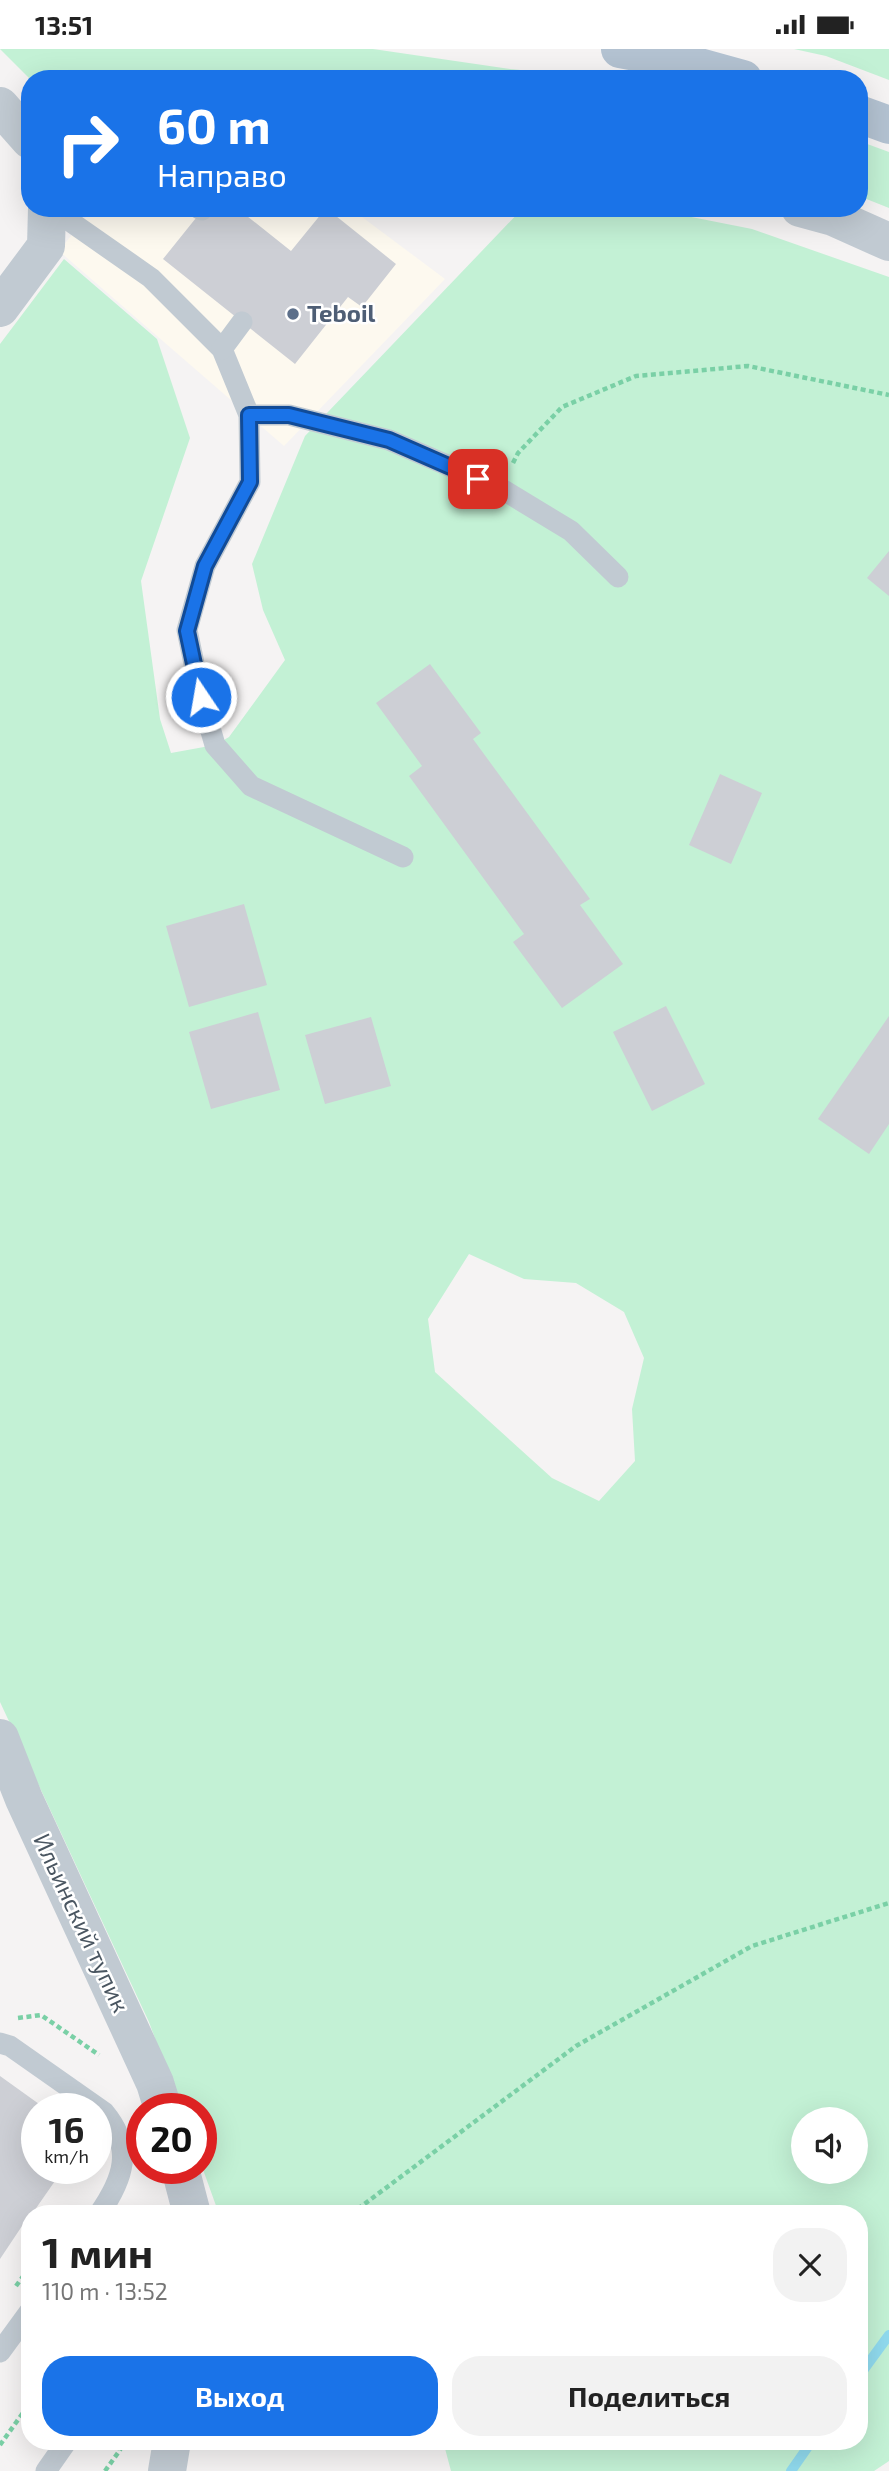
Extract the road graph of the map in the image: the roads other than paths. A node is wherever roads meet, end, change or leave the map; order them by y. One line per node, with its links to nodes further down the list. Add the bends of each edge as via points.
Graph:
1 (620, 49): 2 (main road)
2 (710, 70)
3 (0, 106): 6 (street)
4 (868, 117): 5 (main road)
5 (889, 125)
6 (21, 130)
7 (48, 217): 11 (street, via 46,246)
8 (62, 217): 13 (lane, via 151,278)
9 (833, 217): 10 (street)
10 (889, 242)
11 (0, 308)
12 (242, 322): 13 (lane)
13 (222, 349): 14 (lane)
14 (249, 415): 15 (lane, via 289,415 389,440 500,488 571,531); 16 (lane, via 250,482 205,566 187,631 215,745 251,786)
15 (618, 577)
16 (403, 857)
17 (0, 1738): 19 (street, Ильинский тупик, via 29,1812)
18 (0, 2043): 21 (lane, via 94,2104 114,2123 123,2155 121,2174)
19 (158, 2093)
20 (184, 2184): 22 (street)
21 (105, 2205)
22 (190, 2205)
23 (21, 2323): 24 (lane)
24 (0, 2352)
25 (61, 2450): 27 (lane)
26 (170, 2450): 28 (street)
27 (46, 2471)
28 (167, 2471)

